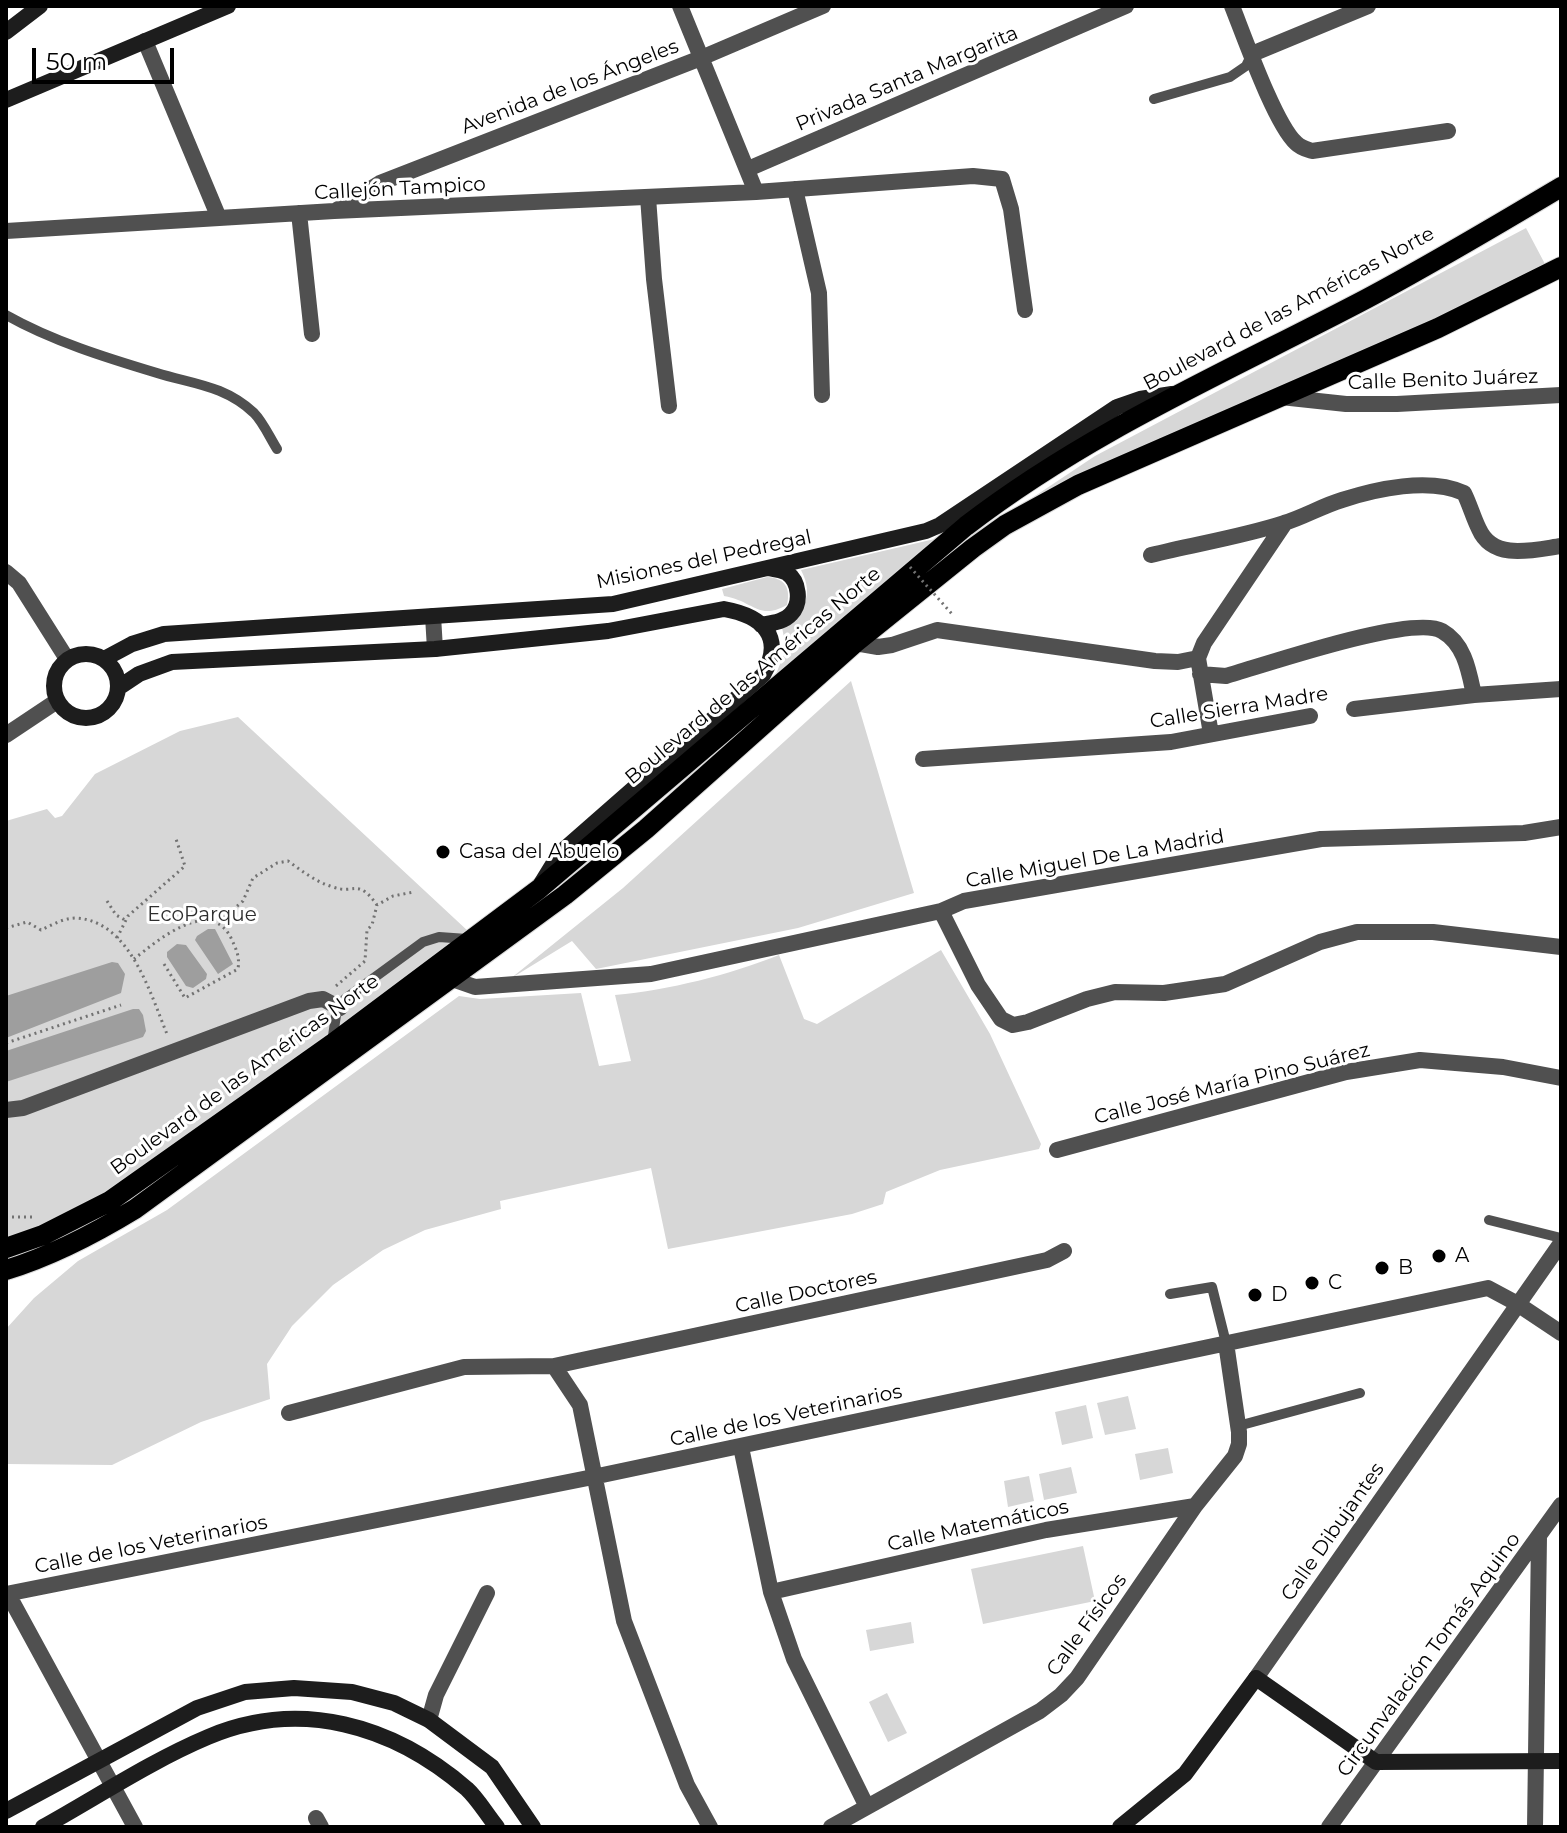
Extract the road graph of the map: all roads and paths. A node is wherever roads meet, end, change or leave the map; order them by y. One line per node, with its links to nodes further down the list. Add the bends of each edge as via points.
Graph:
1 (40, 6): 8 (street)
2 (228, 6): 9 (street)
3 (680, 6): 11 (street)
4 (823, 6): 11 (street, Avenida de los Ángeles)
5 (1126, 6): 15 (street, Privada Santa Margarita)
6 (1232, 6): 10 (street)
7 (1368, 6): 10 (street)
8 (6, 32)
9 (145, 41): 13 (street); 22 (street)
10 (1252, 54): 12 (lane, via 1230,77); 14 (street, via 1288,134 1304,149)
11 (701, 58): 15 (street); 20 (street, Avenida de los Ángeles, via 402,173)
12 (1154, 99)
13 (6, 100)
14 (1448, 131)
15 (748, 169): 18 (street)
16 (1561, 187): 28 (main road, Boulevard de las Américas Norte, via 1367,298)
17 (795, 189): 18 (street, Callejón Tampico); 25 (street, Callejón Tampico, via 973,176 1002,179); 29 (street, via 819,293)
18 (756, 192): 19 (street, Callejón Tampico)
19 (648, 197): 20 (street, Callejón Tampico); 32 (street)
20 (334, 211): 21 (street, Callejón Tampico)
21 (299, 213): 22 (street, Callejón Tampico); 27 (street)
22 (219, 218): 23 (street, Callejón Tampico)
23 (6, 231)
24 (1561, 267): 31 (main road, Boulevard de las Américas Norte, via 1438,328)
25 (1025, 310)
26 (6, 315): 33 (lane, via 107,356 212,386 254,413)
27 (312, 334)
28 (1181, 393): 38 (street, Misiones del Pedregal, via 1117,407 926,531); 59 (main road, Boulevard de las Américas Norte, via 1096,438 987,510)
29 (822, 395)
30 (1561, 395): 31 (street, Calle Benito Juárez, via 1397,404)
31 (1280, 396): 43 (main road, Boulevard de las Américas Norte, via 1041,504 973,548)
32 (669, 406)
33 (277, 449)
34 (1285, 523): 35 (street, via 1340,500 1422,486 1464,493 1484,540 1494,547 1524,551); 36 (street); 47 (street, via 1204,643)
35 (1561, 546)
36 (1151, 555)
37 (910, 567): 40 (path, bridge)
38 (768, 568): 41 (street, Misiones del Pedregal, via 613,604); 42 (street, via 786,572 795,582 798,605 780,621)
39 (6, 572): 45 (street, via 19,583)
40 (952, 614)
41 (433, 616): 44 (street); 46 (street, Misiones del Pedregal, via 164,634)
42 (761, 625): 44 (street, via 724,609 608,631); 59 (street, via 774,651 763,675 560,853)
43 (855, 643): 47 (street, via 892,645 937,630); 72 (main road, Boulevard de las Américas Norte, via 646,829)
44 (435, 649): 48 (street, via 172,662)
45 (67, 659): 46 (street, via 85,653); 51 (street, via 53,683)
46 (104, 659): 48 (street)
47 (1199, 666): 50 (street, via 1226,676 1387,631 1434,627 1463,654); 54 (street)
48 (118, 688): 51 (street, via 110,707 92,717 72,715)
49 (1561, 689): 50 (street, Calle Sierra Madre)
50 (1474, 695): 52 (street, Calle Sierra Madre)
51 (57, 701): 55 (street)
52 (1354, 709)
53 (1310, 716): 54 (street, Calle Sierra Madre)
54 (1211, 734): 56 (street, Calle Sierra Madre, via 1171,742)
55 (6, 735)
56 (923, 759)
57 (1561, 827): 63 (street, Calle Miguel De La Madrid, via 1524,833 1321,839 964,901)
58 (175, 836): 64 (path, via 185,866)
59 (539, 889): 68 (main road, Boulevard de las Américas Norte)
60 (414, 892): 62 (path)
61 (107, 901): 64 (path)
62 (377, 905): 65 (path, via 367,891 328,886 288,861 253,878 243,901); 73 (path, via 367,930 365,961 337,983)
63 (941, 911): 69 (street, via 978,985 1001,1019 1013,1025 1115,992 1164,993 1225,984 1320,942 1357,932 1433,932); 72 (street, Calle Miguel De La Madrid, via 651,974 475,987)
64 (125, 920): 67 (path)
65 (219, 922): 70 (path, via 204,919 184,925); 71 (path, via 240,958 238,969 185,998)
66 (6, 928): 67 (path, via 27,922 41,930 74,918 95,922)
67 (117, 939): 70 (path)
68 (473, 939): 73 (lane, via 439,937 423,942); 76 (main road, Boulevard de las Américas Norte)
69 (1561, 947)
70 (134, 959): 77 (path)
71 (164, 964)
72 (452, 979): 88 (main road, Boulevard de las Américas Norte, via 135,1209 37,1261)
73 (334, 1004): 76 (lane); 78 (path); 80 (street, via 309,1001)
74 (121, 1005): 75 (path)
75 (6, 1043)
76 (332, 1044): 86 (main road, Boulevard de las Américas Norte, via 110,1201)
77 (171, 1045)
78 (293, 1047)
79 (1561, 1078): 81 (street, Calle José María Pino Suárez, via 1420,1060 1346,1072)
80 (6, 1110)
81 (1057, 1150)
82 (45, 1215): 83 (path)
83 (6, 1217)
84 (1489, 1220): 85 (lane)
85 (1561, 1240): 90 (street, Calle Dibujantes)
86 (6, 1248)
87 (1064, 1251): 93 (street, Calle Doctores, via 1047,1260)
88 (6, 1270)
89 (1170, 1294): 92 (lane, via 1212,1287)
90 (1516, 1303): 91 (street, Calle de los Veterinarios); 92 (street, Calle de los Veterinarios, via 1488,1288); 105 (street, Calle Dibujantes)
91 (1561, 1333)
92 (1226, 1343): 96 (street, Calle Físicos); 97 (street, Calle de los Veterinarios)
93 (554, 1366): 95 (street, Calle Doctores, via 464,1367); 98 (street, via 580,1405)
94 (1360, 1393): 96 (lane)
95 (289, 1413)
96 (1238, 1426): 100 (street, Calle Físicos, via 1235,1456)
97 (741, 1447): 98 (street, Calle de los Veterinarios); 102 (street)
98 (593, 1477): 104 (street, Calle de los Veterinarios); 118 (street, via 624,1621 687,1785)
99 (1561, 1505): 101 (street, Circunvalación Tomás Aquino)
100 (1195, 1506): 102 (street, Calle Matemáticos, via 1046,1530); 112 (street, Calle Físicos, via 1061,1695)
101 (1539, 1537): 108 (street); 110 (street, Circunvalación Tomás Aquino)
102 (771, 1592): 112 (street, via 794,1659)
103 (487, 1593): 106 (street, via 436,1695)
104 (7, 1594): 107 (street)
105 (1256, 1678): 110 (street); 120 (street, Calle Dibujantes, via 1185,1774)
106 (429, 1720): 107 (street, via 394,1703 352,1692 245,1692 197,1708); 117 (street, via 492,1767)
107 (98, 1761): 111 (street); 113 (street)
108 (1536, 1761): 109 (street); 110 (street); 122 (street)
109 (1561, 1761)
110 (1376, 1762): 121 (street, Circunvalación Tomás Aquino)
111 (114, 1788): 114 (street); 115 (street); 116 (street, via 209,1737 253,1722 300,1718 344,1723 407,1747 468,1790)
112 (867, 1807): 119 (street, Calle Físicos)
113 (6, 1811)
114 (43, 1827)
115 (135, 1827)
116 (497, 1827)
117 (533, 1827)
118 (710, 1827)
119 (831, 1827)
120 (1120, 1827)
121 (1329, 1827)
122 (1535, 1827)

